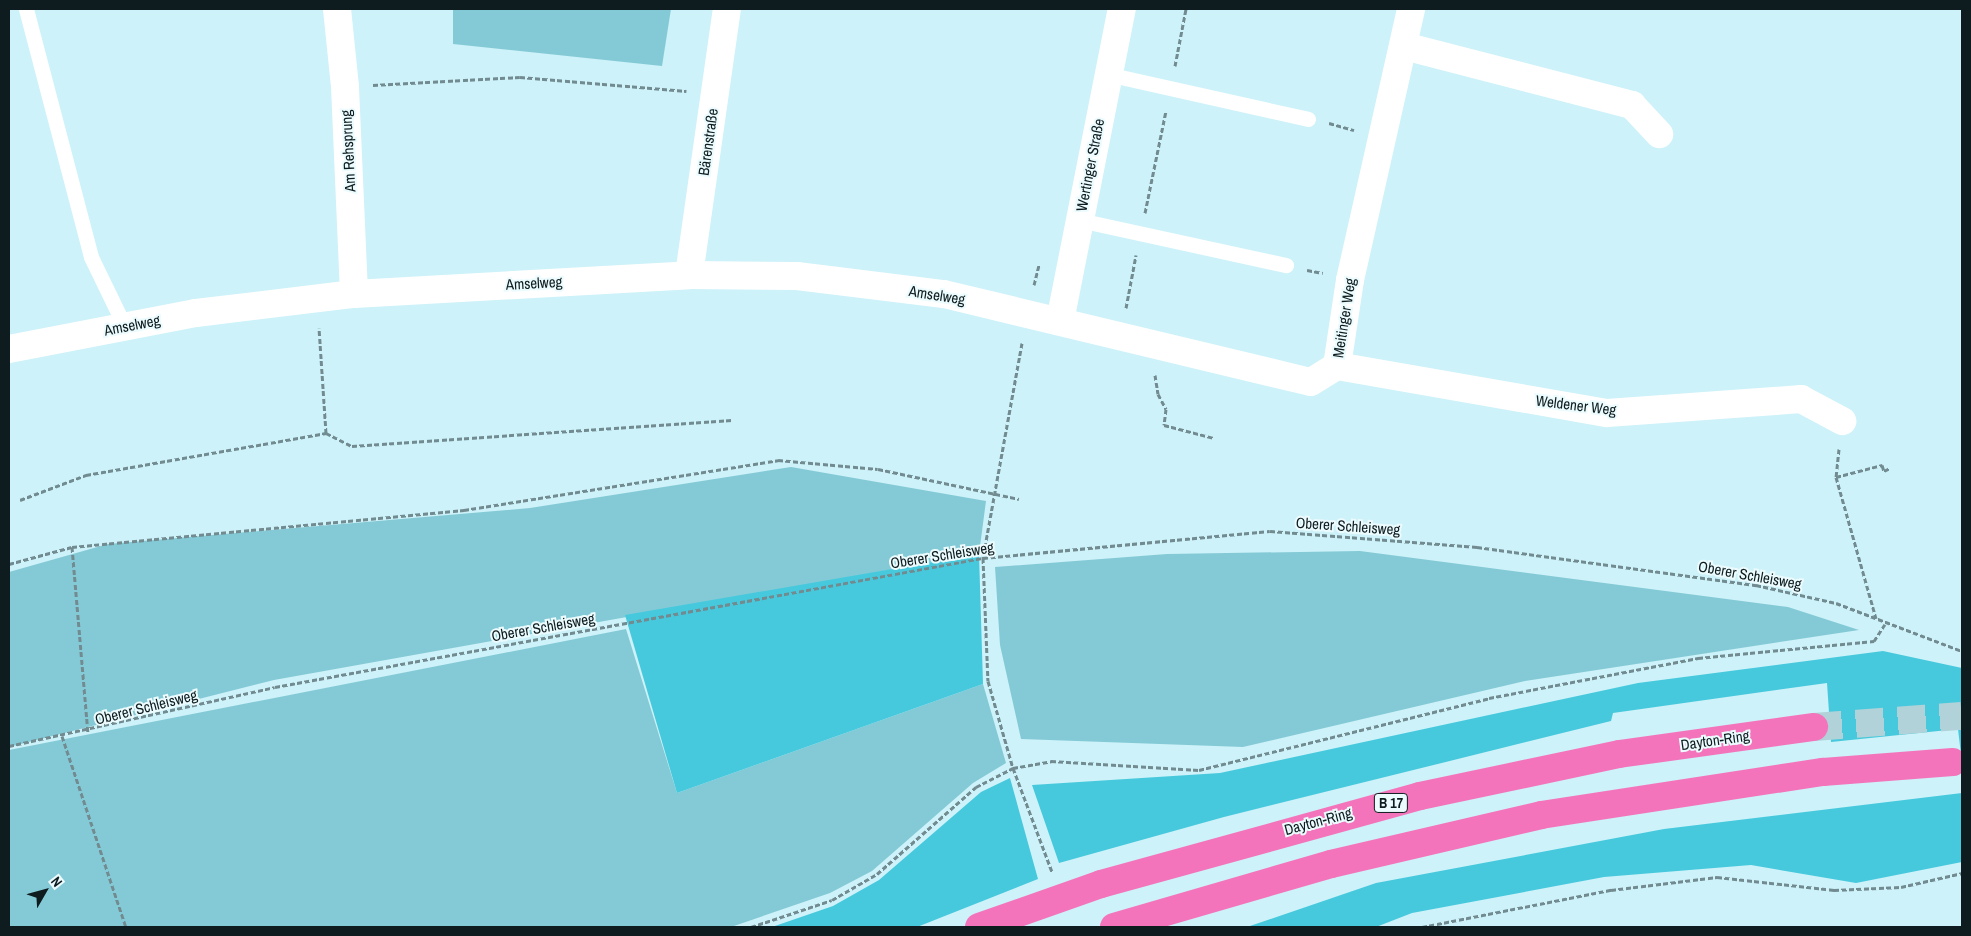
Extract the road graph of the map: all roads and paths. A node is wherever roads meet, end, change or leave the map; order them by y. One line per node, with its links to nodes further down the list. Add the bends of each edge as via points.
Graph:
1 (26, 9): 22 (lane, via 92,257)
2 (336, 9): 9 (street, Am Rehsprung)
3 (726, 9): 11 (street, Bärenstraße)
4 (1122, 9): 8 (street, Wertinger Straße)
5 (1186, 9): 10 (path)
6 (1411, 9): 7 (street, Meitinger Weg)
7 (1404, 46): 13 (street, via 1632,104); 26 (street, Meitinger Weg, via 1350,280)
8 (1107, 74): 10 (lane); 14 (street, Wertinger Straße)
9 (345, 87): 11 (path, via 520,77); 18 (street, Am Rehsprung)
10 (1170, 88): 12 (lane); 15 (path)
11 (714, 94): 17 (street, Bärenstraße)
12 (1308, 119)
13 (1659, 134)
14 (1079, 220): 15 (lane); 21 (street, Wertinger Straße)
15 (1141, 233): 16 (lane); 23 (path)
16 (1286, 265)
17 (689, 275): 18 (street, Amselweg); 20 (street, Amselweg, via 797,276 944,294)
18 (354, 294): 19 (street, Amselweg)
19 (317, 299): 22 (street, Amselweg, via 196,312); 29 (path)
20 (1028, 314): 21 (street, Amselweg); 33 (path)
21 (1060, 321): 23 (street, Meitinger Weg)
22 (125, 327): 25 (street, Amselweg)
23 (1120, 336): 24 (street, Meitinger Weg)
24 (1161, 346): 26 (street, Meitinger Weg, via 1312,382); 30 (path, via 1155,377 1166,409 1164,425)
25 (9, 349)
26 (1336, 366): 28 (street, Weldener Weg, via 1607,413 1801,399)
27 (732, 420): 29 (path, via 352,446)
28 (1842, 421): 32 (path)
29 (326, 433): 35 (path, via 86,476)
30 (1214, 438)
31 (1890, 468): 32 (path, via 1884,470 1882,465)
32 (1836, 477): 39 (path)
33 (992, 493): 34 (path); 36 (path, via 878,469 778,460 464,510); 37 (path)
34 (1019, 499)
35 (20, 500)
36 (72, 548): 38 (path); 43 (path)
37 (983, 558): 39 (path, Oberer Schleisweg, via 1270,531 1477,547 1756,585 1836,603); 43 (path, Oberer Schleisweg, via 276,687); 47 (path, via 988,682)
38 (9, 564)
39 (1876, 618): 40 (path, Oberer Schleisweg)
40 (1885, 624): 41 (path, Oberer Schleisweg); 47 (path, via 1874,641 1688,660 1488,698 1199,770 1051,762)
41 (1962, 651)
42 (1814, 727): 52 (highway, Dayton-Ring / B 17, via 1619,754 1411,798 1101,884)
43 (88, 732): 44 (path, Oberer Schleisweg)
44 (62, 736): 45 (path, Oberer Schleisweg); 50 (path)
45 (9, 746)
46 (1953, 762): 53 (highway, via 1823,772 1541,815 1331,864)
47 (1013, 768): 48 (path); 51 (path, via 976,787 877,874 832,900)
48 (1050, 866)
49 (1962, 873): 54 (path, via 1901,887 1834,890 1717,877 1611,890)
50 (126, 927)
51 (752, 927)
52 (979, 927)
53 (1114, 927)
54 (1422, 927)

